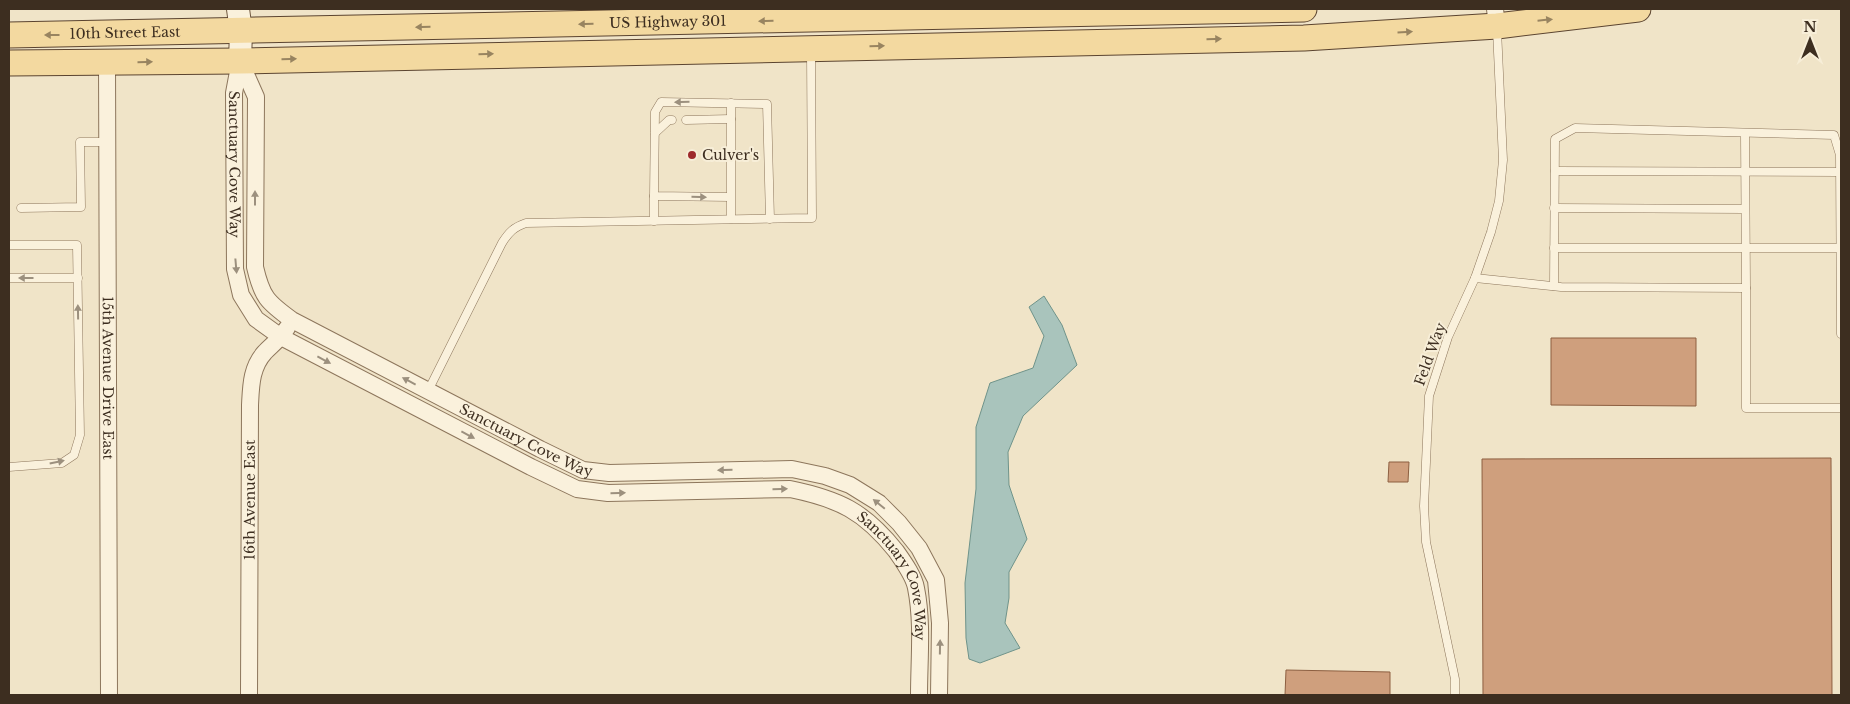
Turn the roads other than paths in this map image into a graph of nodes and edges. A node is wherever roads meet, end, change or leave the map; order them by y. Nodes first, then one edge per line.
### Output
1 (1304, 9) edge
2 (1638, 9) edge
3 (1218, 10) edge
4 (821, 14) edge
5 (958, 16) junction
6 (1496, 17) edge
7 (239, 20) edge
8 (9, 35) edge
9 (1047, 42) junction
10 (810, 48) junction
11 (711, 50) junction
12 (240, 60) junction
13 (106, 62) junction
14 (9, 63) edge
15 (731, 103) junction
16 (731, 119) junction
17 (672, 120) dead end
18 (686, 120) dead end
19 (655, 133) junction
20 (1745, 134) junction
21 (106, 142) junction
22 (1555, 171) junction
23 (1745, 172) junction
24 (1840, 172) edge
25 (654, 196) junction
26 (730, 197) junction
27 (21, 208) dead end
28 (1554, 208) junction
29 (1745, 209) junction
30 (731, 219) junction
31 (770, 219) junction
32 (654, 221) junction
33 (9, 245) edge
34 (1554, 248) junction
35 (1745, 248) junction
36 (1841, 248) edge
37 (9, 278) edge
38 (78, 278) junction
39 (1475, 278) junction
40 (1554, 286) junction
41 (1746, 288) junction
42 (292, 320) junction
43 (1841, 334) edge
44 (281, 337) junction
45 (428, 391) junction
46 (1841, 408) edge
47 (9, 466) edge
48 (109, 695) edge
49 (249, 695) edge
50 (919, 695) edge
51 (939, 695) edge
52 (1455, 695) edge

1 - 3 main road, US Highway 301
6 -> 2 main road
3 - 5 main road, US Highway 301
3 - 9 main road
4 - 5 main road, US Highway 301
4 -> 7 main road, US Highway 301
4 - 11 main road
5 - 10 main road
9 -> 6 main road
6 - 39 lane, Feld Way
7 -> 8 main road, 10th Street East
7 - 12 street
10 -> 9 main road
10 - 11 main road
10 - 31 lane
12 -> 11 main road, 10th Street East
13 -> 12 main road, 10th Street East
42 -> 12 street, Sanctuary Cove Way
12 -> 44 street, Sanctuary Cove Way
13 - 14 main road, 10th Street East
13 - 21 street, 15th Avenue Drive East
15 - 16 lane
15 -> 19 lane
15 - 31 lane
16 - 18 lane
16 - 26 lane
17 - 19 lane
19 - 25 lane
20 - 22 lane
20 - 23 lane
20 - 24 lane
21 - 27 lane
21 - 48 street, 15th Avenue Drive East
22 - 23 lane
22 - 28 lane
23 - 24 lane
23 - 29 lane
24 - 36 lane
25 -> 26 lane
25 - 32 lane
26 - 30 lane
28 - 29 lane
28 - 34 lane
29 - 35 lane
30 - 31 lane
30 - 32 lane
32 - 45 lane
33 - 38 lane
34 - 35 lane
34 - 40 lane
35 - 36 lane
35 - 41 lane
36 - 43 lane
38 -> 37 lane
47 -> 38 lane
39 - 40 lane
39 - 52 lane, Feld Way
40 - 41 lane
41 - 46 lane
42 - 44 street, 16th Avenue East
45 -> 42 street, Sanctuary Cove Way
44 - 49 street, 16th Avenue East
44 -> 50 street, Sanctuary Cove Way
51 -> 45 street, Sanctuary Cove Way

